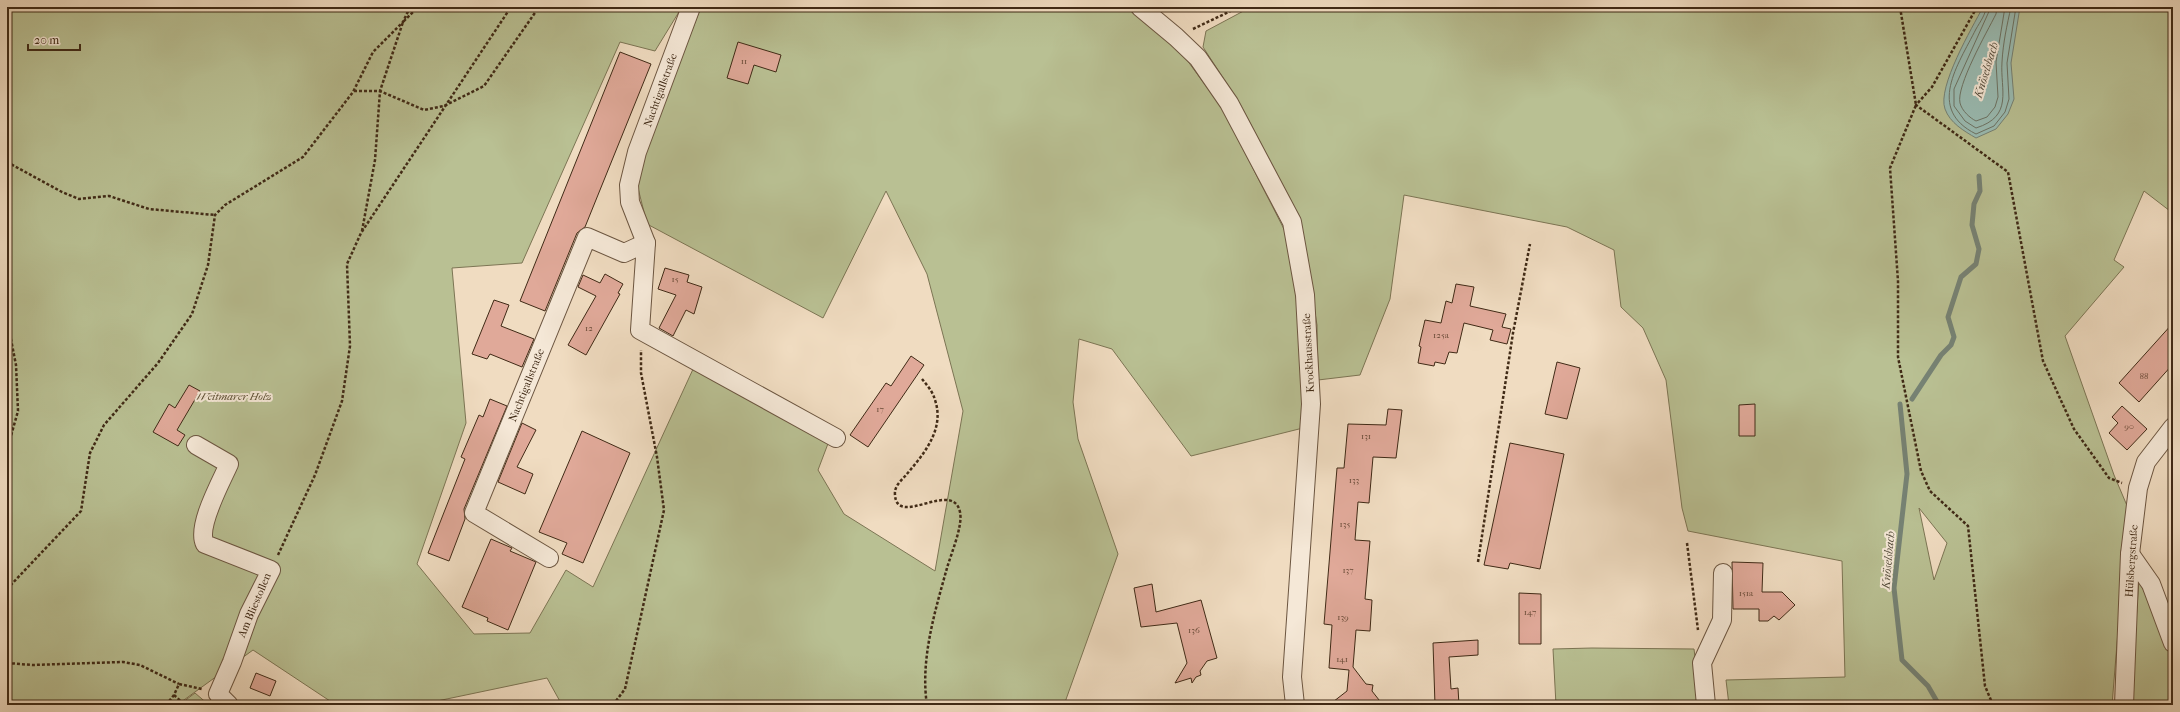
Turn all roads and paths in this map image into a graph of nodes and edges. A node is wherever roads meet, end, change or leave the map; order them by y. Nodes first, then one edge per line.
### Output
1 (410, 7) edge
2 (418, 7) edge
3 (511, 7) edge
4 (539, 7) edge
5 (691, 7) edge
6 (1140, 7) edge
7 (1239, 7) edge
8 (1900, 7) edge
9 (1977, 7) edge
10 (403, 22) junction
11 (1176, 37) junction
12 (380, 91) junction
13 (354, 92) junction
14 (1916, 105) junction
15 (444, 106) junction
16 (7, 162) edge
17 (215, 215) junction
18 (361, 233) junction
19 (646, 243) junction
20 (1530, 244) dead end
21 (7, 319) edge
22 (640, 330) junction
23 (922, 379) dead end
24 (2173, 427) edge
25 (836, 438) dead end
26 (196, 445) dead end
27 (7, 450) edge
28 (2138, 488) junction
29 (1687, 543) dead end
30 (2130, 554) junction
31 (549, 558) dead end
32 (1478, 562) dead end
33 (271, 570) junction
34 (1723, 573) dead end
35 (7, 589) edge
36 (1698, 633) dead end
37 (2173, 644) edge
38 (7, 663) edge
39 (179, 684) junction
40 (174, 695) junction
41 (223, 700) edge
42 (166, 705) edge
43 (185, 705) edge
44 (613, 705) edge
45 (927, 705) edge
46 (1295, 705) edge
47 (1706, 705) edge
48 (1993, 705) edge
49 (2124, 705) edge

1 - 10 path
2 - 10 path
3 - 15 path
4 - 15 path
5 - 19 street, Nachtigallstraße
6 - 11 street, Krockhausstraße
7 - 11 path
8 - 14 path
9 - 14 path
10 - 12 path
10 - 13 path
11 - 46 street, Krockhausstraße
12 - 13 path
12 - 15 path
12 - 18 path
13 - 17 path
14 - 28 path
14 - 48 path
15 - 18 path
16 - 17 path
17 - 35 path
18 - 33 path
19 - 22 street, Nachtigallstraße
19 - 31 street, Nachtigallstraße
20 - 32 path
21 - 27 path
22 - 25 street
22 - 44 path
23 - 45 path
24 - 28 street, Hülsbergstraße
26 - 33 street, Am Bliestollen
28 - 30 street, Hülsbergstraße
29 - 36 path
30 - 37 street
30 - 49 street, Hülsbergstraße
33 - 41 street, Am Bliestollen
34 - 47 street
38 - 39 path
39 - 40 path
39 - 41 path
40 - 42 path
40 - 43 path

